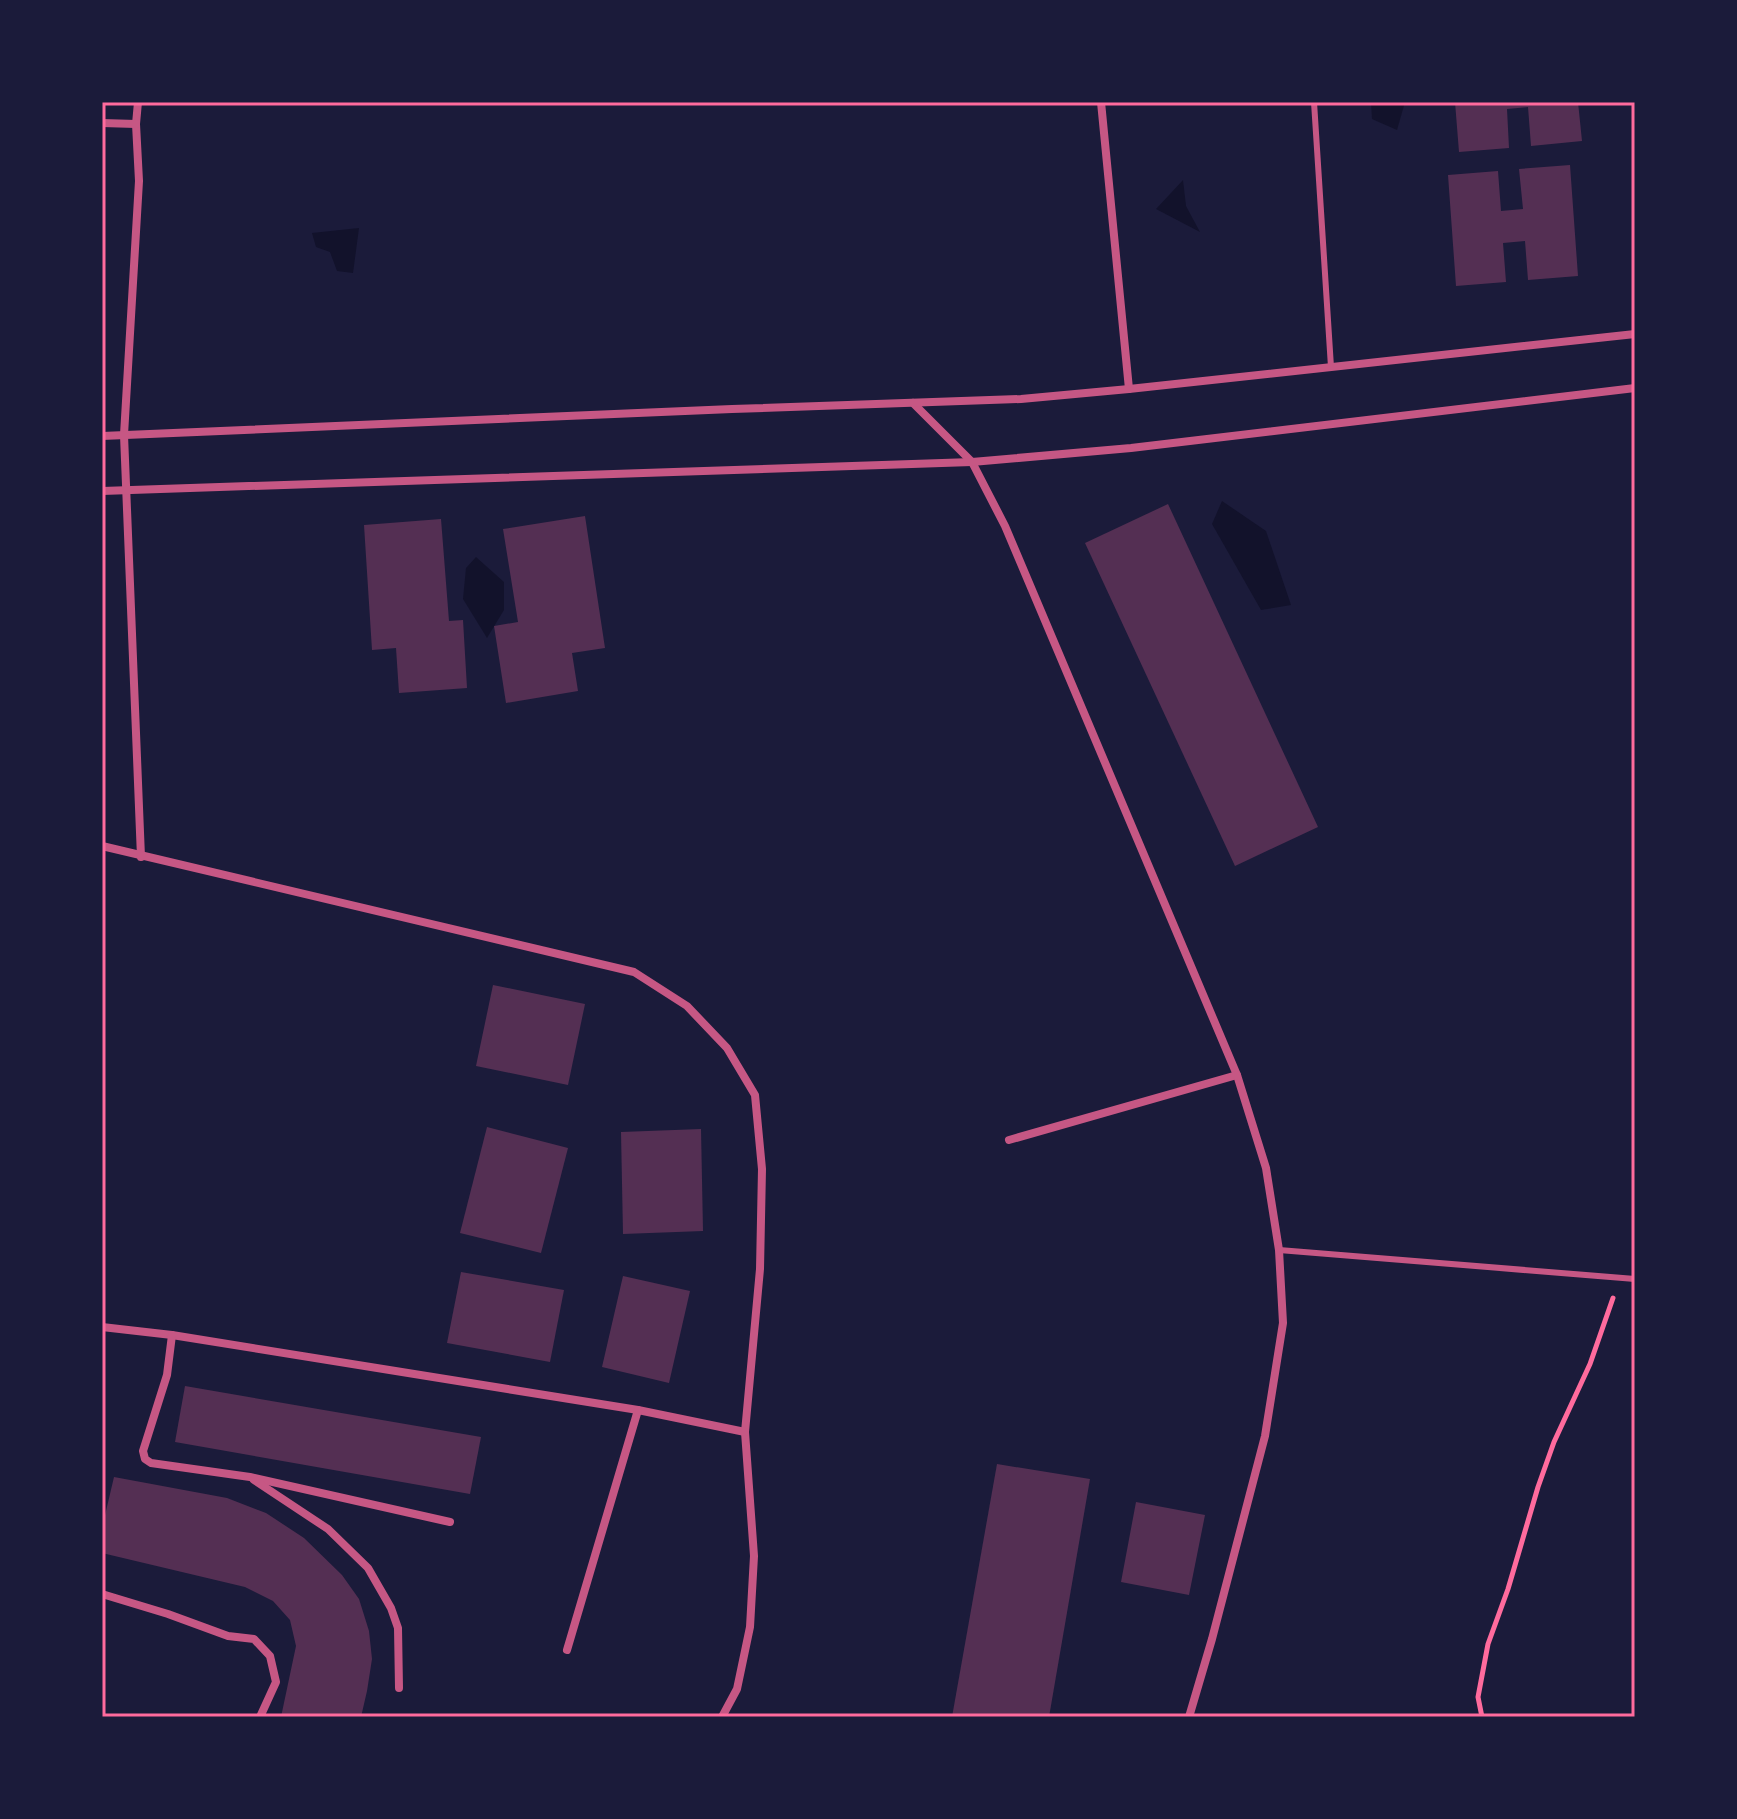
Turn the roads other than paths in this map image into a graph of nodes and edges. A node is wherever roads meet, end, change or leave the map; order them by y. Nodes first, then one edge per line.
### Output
1 (138, 102) edge
2 (1101, 102) edge
3 (1314, 102) edge
4 (102, 123) edge
5 (136, 124) junction
6 (1635, 334) edge
7 (1331, 367) junction
8 (1635, 388) edge
9 (1129, 389) junction
10 (912, 402) junction
11 (124, 435) junction
12 (102, 436) edge
13 (972, 462) junction
14 (102, 491) edge
15 (126, 492) junction
16 (102, 846) edge
17 (141, 857) junction
18 (1237, 1075) junction
19 (1009, 1140) dead end
20 (1279, 1250) junction
21 (1635, 1279) edge
22 (102, 1327) edge
23 (172, 1335) junction
24 (638, 1410) junction
25 (745, 1432) junction
26 (250, 1477) junction
27 (450, 1522) dead end
28 (102, 1594) edge
29 (567, 1650) dead end
30 (399, 1688) dead end
31 (260, 1717) edge
32 (722, 1717) edge
33 (1189, 1717) edge

1 - 5 street
2 - 9 street
3 - 7 lane
4 - 5 street
5 - 11 street
6 - 7 street
7 - 9 street
8 - 13 street
9 - 10 street
10 - 11 street
10 - 13 street
11 - 12 street
11 - 15 street
13 - 15 street
13 - 18 street
14 - 15 street
15 - 17 street
16 - 17 street
17 - 25 street
18 - 19 street
18 - 20 street
20 - 21 lane
20 - 33 street
22 - 23 street
23 - 24 street
23 - 26 street
24 - 25 street
24 - 29 street
25 - 32 street
26 - 27 street
26 - 30 street
28 - 31 street

